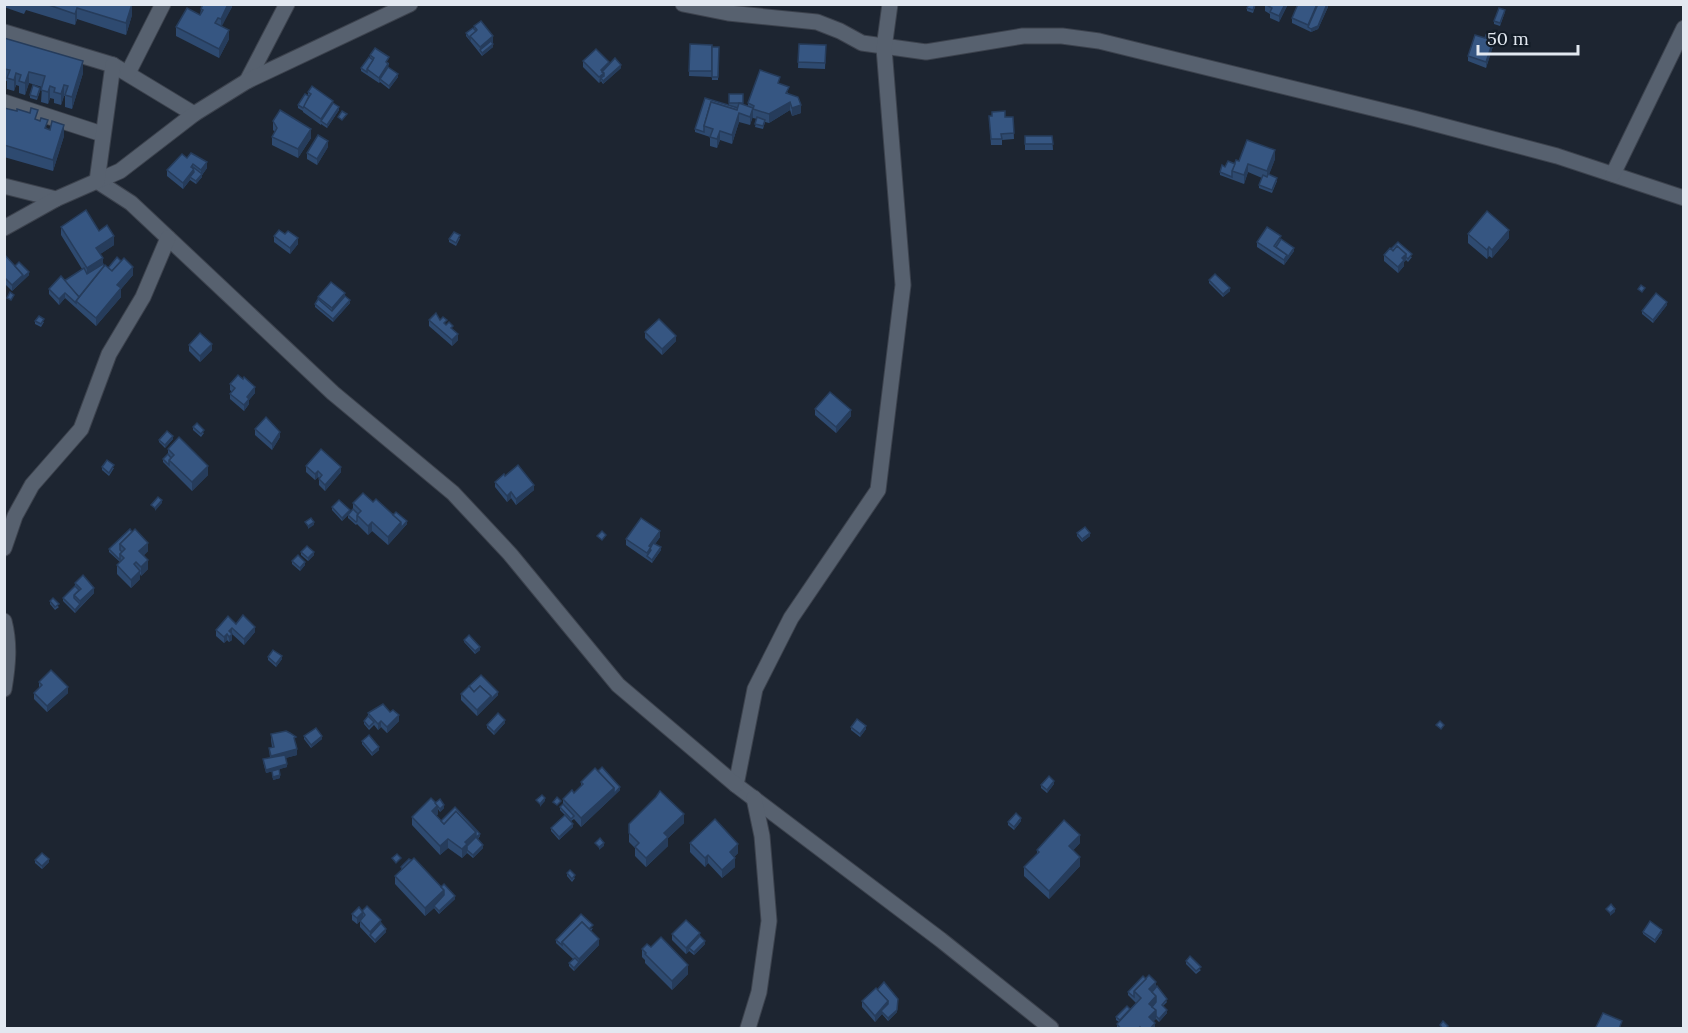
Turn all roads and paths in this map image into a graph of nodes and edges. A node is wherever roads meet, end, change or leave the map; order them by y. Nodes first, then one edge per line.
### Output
1 (163, 4) edge
2 (287, 4) edge
3 (410, 4) edge
4 (683, 4) edge
5 (890, 4) edge
6 (1683, 28) edge
7 (4, 32) edge
8 (884, 48) junction
9 (112, 65) junction
10 (128, 73) junction
11 (247, 81) junction
12 (4, 102) edge
13 (194, 114) junction
14 (102, 134) junction
15 (1613, 174) junction
16 (97, 181) junction
17 (4, 186) edge
18 (1683, 198) edge
19 (56, 199) junction
20 (4, 228) edge
21 (168, 238) junction
22 (4, 548) edge
23 (4, 621) edge
24 (4, 689) edge
25 (736, 785) junction
26 (754, 798) junction
27 (748, 1029) edge
28 (1051, 1029) edge

1 - 10 street
2 - 11 street
3 - 11 street
4 - 8 street
5 - 8 street
6 - 15 street
7 - 9 street
8 - 15 street
8 - 25 street
9 - 10 street
9 - 14 street
10 - 13 street
11 - 13 street
12 - 14 street
13 - 16 street
14 - 16 street
15 - 18 street
16 - 19 street
16 - 21 street
17 - 19 street
19 - 20 street
21 - 22 street
21 - 25 street
23 - 24 street
25 - 26 street
26 - 27 street
26 - 28 street

